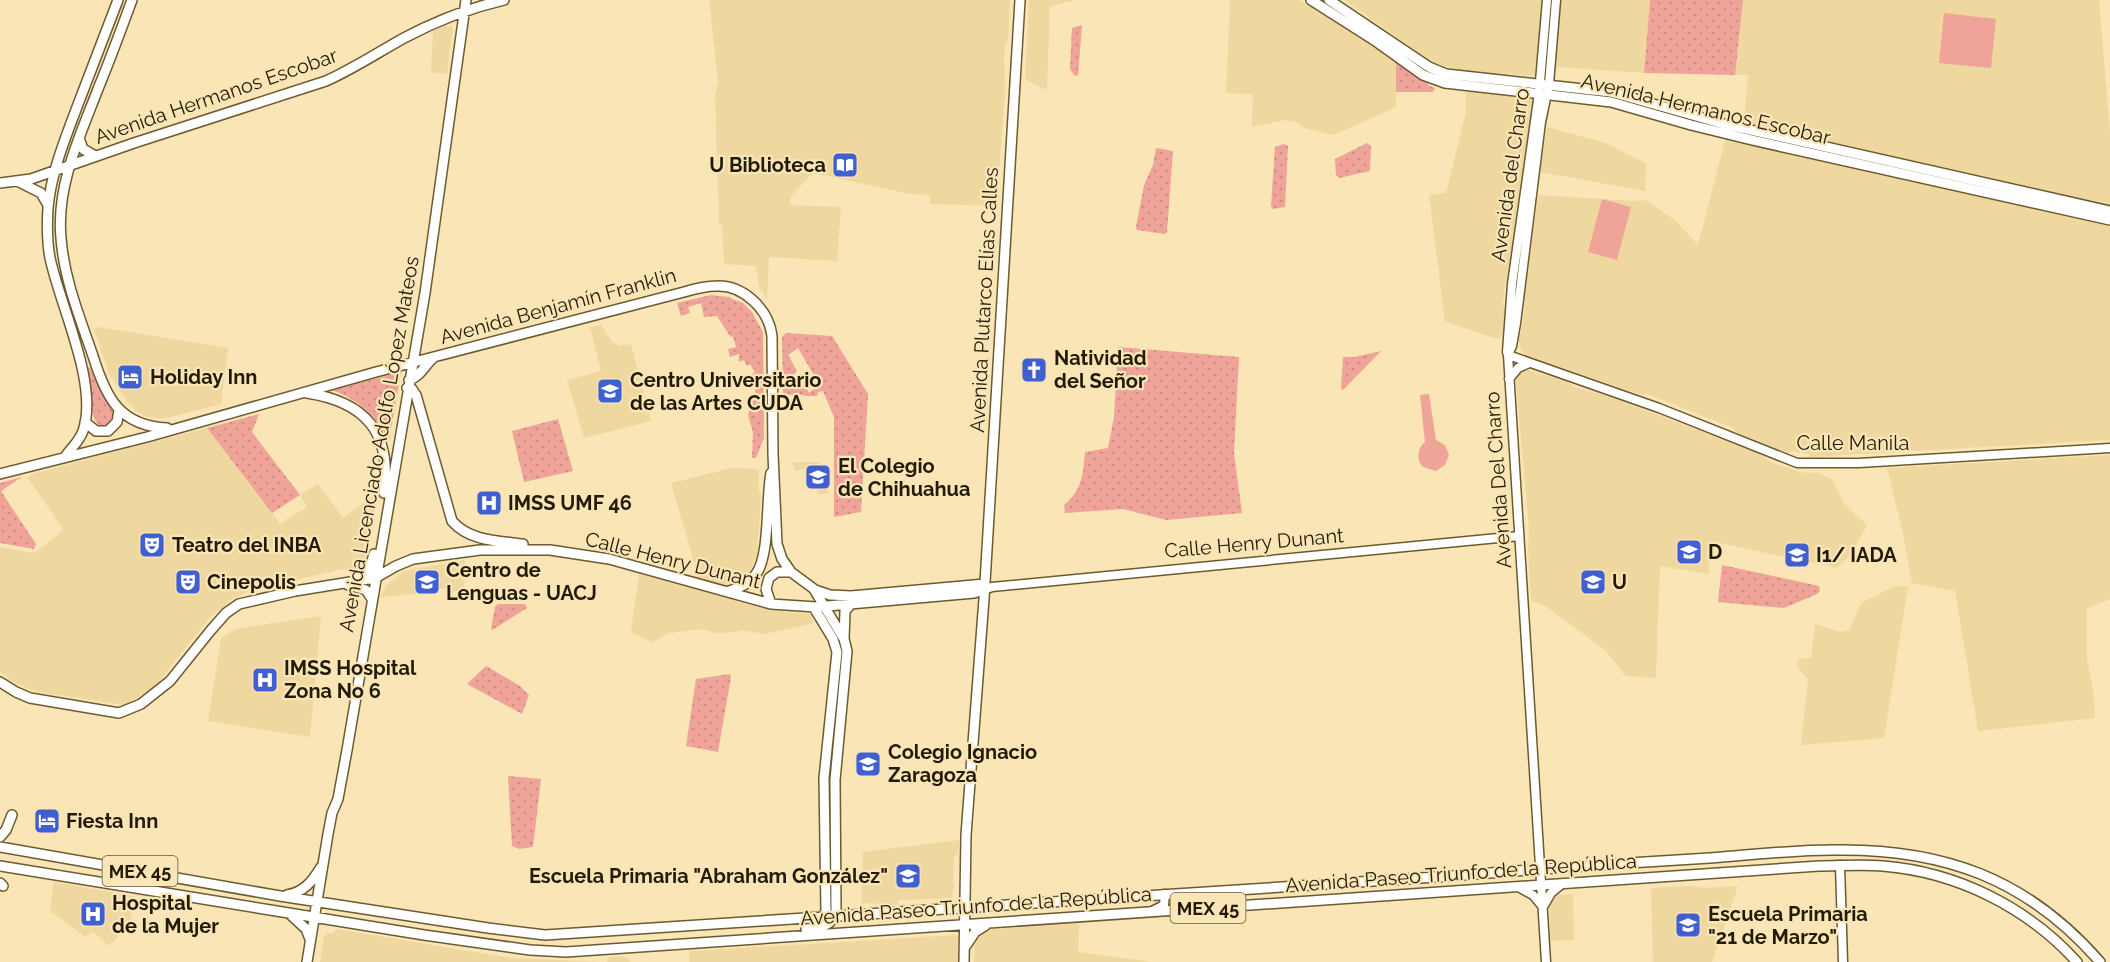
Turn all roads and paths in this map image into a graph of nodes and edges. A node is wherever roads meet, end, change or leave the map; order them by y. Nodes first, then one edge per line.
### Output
1 (118, 0) edge
2 (132, 0) edge
3 (465, 0) edge
4 (504, 0) edge
5 (1020, 0) edge
6 (1311, 0) edge
7 (1329, 0) edge
8 (1547, 0) edge
9 (1556, 0) edge
10 (464, 10) junction
11 (449, 17) junction
12 (461, 29) junction
13 (1547, 49) junction
14 (1504, 85) junction
15 (1543, 88) junction
16 (79, 138) junction
17 (95, 156) junction
18 (70, 165) junction
19 (55, 170) junction
20 (19, 182) junction
21 (0, 183) edge
22 (48, 206) junction
23 (2063, 206) junction
24 (2110, 211) edge
25 (2110, 220) edge
26 (1508, 355) junction
27 (435, 357) junction
28 (412, 362) junction
29 (1529, 363) junction
30 (1508, 380) junction
31 (408, 384) junction
32 (303, 392) junction
33 (119, 410) junction
34 (85, 422) junction
35 (174, 429) junction
36 (2110, 448) edge
37 (65, 457) junction
38 (773, 463) junction
39 (0, 474) edge
40 (1519, 536) junction
41 (530, 549) junction
42 (791, 572) junction
43 (375, 578) junction
44 (336, 583) junction
45 (987, 587) junction
46 (814, 589) junction
47 (729, 591) junction
48 (372, 599) junction
49 (771, 604) junction
50 (851, 604) junction
51 (821, 607) junction
52 (844, 639) junction
53 (0, 682) edge
54 (12, 815) dead end
55 (0, 837) edge
56 (0, 847) edge
57 (1823, 850) junction
58 (1851, 850) junction
59 (323, 863) junction
60 (1840, 865) junction
61 (0, 866) edge
62 (1819, 866) junction
63 (1540, 868) junction
64 (188, 879) junction
65 (1314, 884) junction
66 (1562, 884) junction
67 (1541, 885) junction
68 (223, 886) junction
69 (1518, 887) junction
70 (1165, 894) junction
71 (180, 895) junction
72 (280, 896) junction
73 (317, 901) junction
74 (1307, 901) junction
75 (216, 902) junction
76 (1543, 907) junction
77 (965, 908) junction
78 (1152, 912) junction
79 (289, 914) junction
80 (836, 915) junction
81 (823, 916) junction
82 (314, 917) junction
83 (809, 918) junction
84 (751, 922) junction
85 (990, 923) junction
86 (964, 924) junction
87 (809, 929) junction
88 (535, 934) junction
89 (557, 935) junction
90 (775, 938) junction
91 (310, 939) junction
92 (720, 941) junction
93 (964, 949) junction
94 (530, 950) junction
95 (550, 951) junction
96 (307, 962) edge
97 (964, 962) edge
98 (1546, 962) edge
99 (1844, 962) edge
100 (2077, 962) edge
101 (2100, 962) edge

1 - 19 main road
2 - 16 main road
3 - 10 main road, Avenida Licenciado Adolfo López Mateos
4 - 10 main road, Avenida Hermanos Escobar
5 - 45 main road, Avenida Plutarco Elías Calles
6 - 14 main road, Avenida Hermanos Escobar
7 - 14 main road, Avenida Hermanos Escobar
8 - 13 street
9 - 13 street, Avenida Del Charro
10 - 11 main road, Avenida Hermanos Escobar
10 - 12 main road, Avenida Licenciado Adolfo López Mateos
11 - 12 main road
11 - 17 main road, Avenida Hermanos Escobar
12 - 28 main road, Avenida Licenciado Adolfo López Mateos
13 - 15 street, Avenida Del Charro
14 - 15 main road, Avenida Hermanos Escobar
15 - 23 main road, Avenida Hermanos Escobar
15 - 26 street, Avenida del Charro
16 - 17 main road
16 - 18 main road
17 - 18 main road, Avenida Hermanos Escobar
18 - 19 main road, Avenida Hermanos Escobar
18 - 33 main road
19 - 20 main road, Avenida Hermanos Escobar
19 - 22 main road
20 - 21 main road, Avenida Hermanos Escobar
20 - 22 main road
22 - 34 main road
23 - 24 main road, Avenida Hermanos Escobar
23 - 25 main road, Avenida Hermanos Escobar
26 - 29 street, Calle Manila
26 - 30 street, Avenida Del Charro
27 - 28 main road, Avenida Benjamín Franklin
27 - 31 main road
27 - 38 main road, Avenida Benjamín Franklin
28 - 31 main road, Avenida Licenciado Adolfo López Mateos
28 - 32 main road, Avenida Benjamín Franklin
29 - 30 street
29 - 36 street, Calle Manila
30 - 40 street, Avenida Del Charro
31 - 41 main road
31 - 43 main road, Avenida Licenciado Adolfo López Mateos
32 - 35 main road, Avenida Benjamín Franklin
32 - 44 main road
33 - 34 main road
33 - 35 main road
34 - 37 main road
35 - 37 main road, Avenida Benjamín Franklin
37 - 39 main road, Avenida Benjamín Franklin
38 - 42 main road
38 - 47 main road
40 - 45 street, Calle Henry Dunant
40 - 63 street, Avenida Del Charro
41 - 43 main road, Calle Henry Dunant
41 - 47 main road, Calle Henry Dunant
42 - 46 main road
42 - 49 main road
43 - 44 main road, Calle Henry Dunant
43 - 48 main road, Avenida Licenciado Adolfo López Mateos
44 - 48 main road
44 - 53 main road, Calle Henry Dunant
45 - 46 main road, Calle Henry Dunant
45 - 50 main road, Calle Henry Dunant
45 - 77 main road, Avenida Plutarco Elías Calles
46 - 51 main road
47 - 49 main road, Calle Henry Dunant
48 - 59 main road, Avenida Licenciado Adolfo López Mateos
49 - 51 main road, Calle Henry Dunant
50 - 51 main road, Calle Henry Dunant
50 - 52 main road
51 - 52 main road
51 - 81 main road
52 - 80 main road
54 - 55 main road
56 - 64 main road, MEX 45
57 - 58 main road, MEX 45
57 - 62 main road
57 - 63 main road, MEX 45
58 - 60 main road
58 - 101 main road, MEX 45
59 - 72 main road
59 - 73 main road, Avenida Licenciado Adolfo López Mateos
60 - 62 main road, Avenida Paseo Triunfo de la República / MEX 45
60 - 99 street
60 - 100 main road, Avenida Paseo Triunfo de la República / MEX 45
61 - 71 main road, Avenida Paseo Triunfo de la República / MEX 45
62 - 66 main road, Avenida Paseo Triunfo de la República / MEX 45
63 - 65 main road, MEX 45
63 - 67 street, Avenida Del Charro
64 - 68 main road, MEX 45
64 - 71 main road
65 - 70 main road, MEX 45
65 - 74 street
66 - 67 main road, Avenida Paseo Triunfo de la República / MEX 45
66 - 76 street
67 - 69 main road, Avenida Paseo Triunfo de la República / MEX 45
67 - 76 street, Avenida Del Charro
68 - 72 main road, MEX 45
68 - 75 main road
69 - 74 main road, Avenida Paseo Triunfo de la República / MEX 45
69 - 76 street
70 - 77 main road, MEX 45
70 - 78 street
71 - 75 main road, Avenida Paseo Triunfo de la República / MEX 45
72 - 73 main road, MEX 45
73 - 82 main road, Avenida Licenciado Adolfo López Mateos
73 - 88 main road, MEX 45
74 - 78 main road, Avenida Paseo Triunfo de la República / MEX 45
75 - 79 main road, Avenida Paseo Triunfo de la República / MEX 45
76 - 98 street, Avenida Del Charro
77 - 80 main road, MEX 45
77 - 86 main road, Avenida Plutarco Elías Calles
78 - 85 main road, Avenida Paseo Triunfo de la República / MEX 45
79 - 82 main road, Avenida Paseo Triunfo de la República / MEX 45
79 - 91 main road
80 - 81 main road, MEX 45
80 - 87 main road
81 - 83 main road, MEX 45
82 - 91 main road, Avenida Licenciado Adolfo López Mateos
82 - 94 main road, Avenida Paseo Triunfo de la República / MEX 45
83 - 84 main road, MEX 45
83 - 87 main road
84 - 89 main road, MEX 45
84 - 92 main road
85 - 86 main road, Avenida Paseo Triunfo de la República / MEX 45
85 - 93 main road
86 - 90 main road, Avenida Paseo Triunfo de la República / MEX 45
86 - 93 main road, Avenida Plutarco Elías Calles
87 - 90 main road
88 - 89 main road, MEX 45
88 - 94 main road
89 - 95 main road
90 - 92 main road, Avenida Paseo Triunfo de la República / MEX 45
91 - 96 main road, Avenida Licenciado Adolfo López Mateos
92 - 95 main road, Avenida Paseo Triunfo de la República / MEX 45
93 - 97 main road, Avenida Plutarco Elías Calles
94 - 95 main road, Avenida Paseo Triunfo de la República / MEX 45

